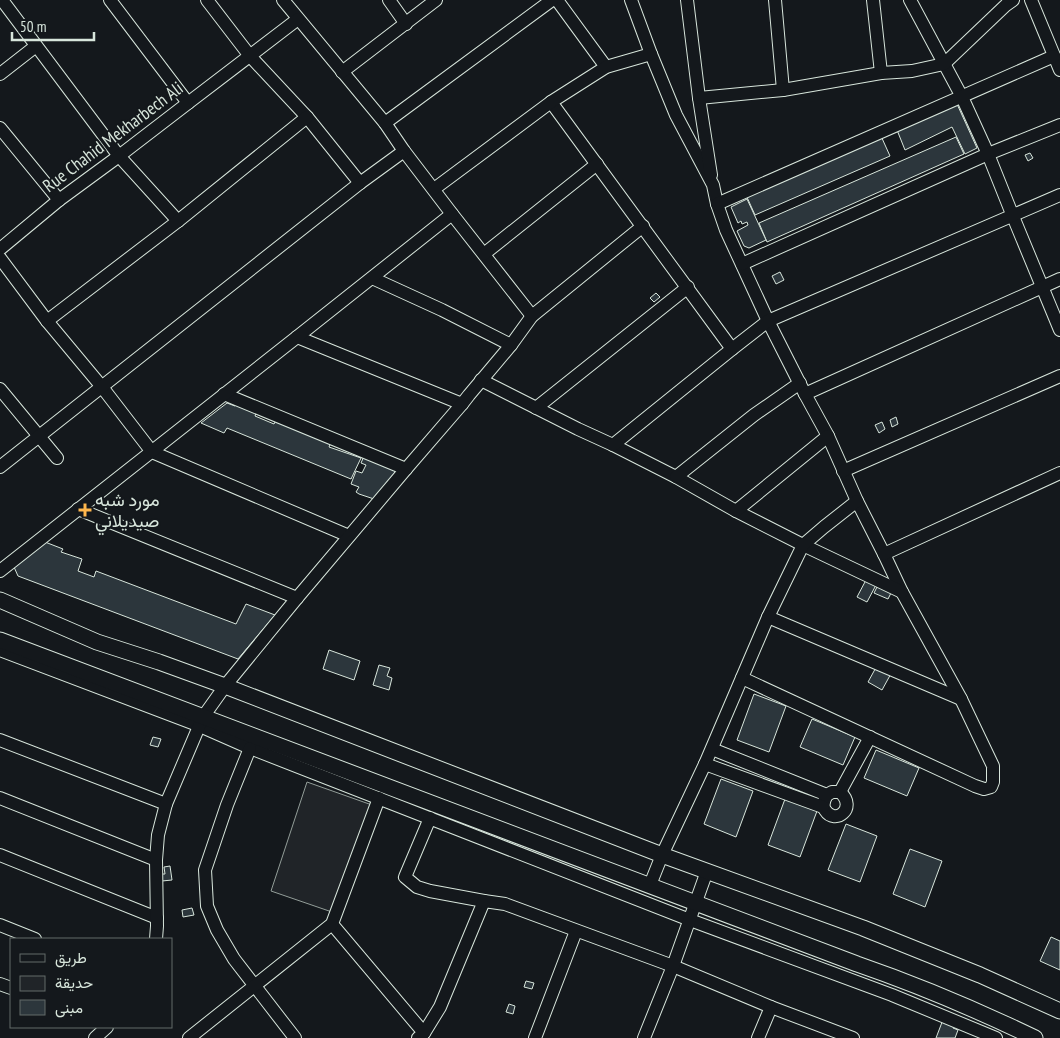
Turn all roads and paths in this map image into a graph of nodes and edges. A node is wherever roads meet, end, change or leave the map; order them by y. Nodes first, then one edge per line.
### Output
1 (2, 0) edge
2 (207, 0) edge
3 (283, 0) edge
4 (389, 0) edge
5 (436, 0) edge
6 (552, 0) edge
7 (557, 0) edge
8 (631, 0) edge
9 (688, 0) edge
10 (775, 0) edge
11 (873, 0) edge
12 (910, 0) edge
13 (1031, 0) edge
14 (115, 2) edge
15 (1008, 2) edge
16 (298, 19) junction
17 (406, 24) junction
18 (36, 46) junction
19 (651, 54) junction
20 (250, 56) junction
21 (1054, 56) junction
22 (944, 64) junction
23 (606, 66) junction
24 (1060, 70) edge
25 (342, 72) junction
26 (881, 73) junction
27 (0, 74) edge
28 (783, 90) junction
29 (962, 97) junction
30 (699, 98) junction
31 (551, 102) junction
32 (188, 103) junction
33 (307, 117) junction
34 (385, 123) junction
35 (1060, 125) edge
36 (0, 128) edge
37 (404, 151) junction
38 (988, 154) junction
39 (119, 156) junction
40 (597, 164) junction
41 (360, 183) junction
42 (713, 185) junction
43 (434, 189) junction
44 (1060, 195) edge
45 (59, 200) junction
46 (717, 204) junction
47 (452, 214) junction
48 (1012, 214) junction
49 (178, 221) junction
50 (643, 226) junction
51 (0, 249) edge
52 (484, 254) junction
53 (0, 258) edge
54 (742, 264) junction
55 (372, 278) junction
56 (1060, 279) edge
57 (688, 287) junction
58 (1043, 287) junction
59 (532, 316) junction
60 (47, 321) junction
61 (768, 321) junction
62 (1060, 330) edge
63 (298, 337) junction
64 (511, 345) junction
65 (732, 349) junction
66 (1060, 376) edge
67 (481, 380) junction
68 (102, 387) junction
69 (0, 389) edge
70 (802, 389) junction
71 (224, 394) junction
72 (462, 404) junction
73 (536, 408) junction
74 (40, 436) junction
75 (828, 436) junction
76 (613, 445) junction
77 (152, 452) junction
78 (57, 458) dead end
79 (0, 467) edge
80 (406, 469) junction
81 (843, 471) junction
82 (1060, 473) edge
83 (676, 477) junction
84 (857, 501) junction
85 (78, 509) junction
86 (736, 511) junction
87 (349, 536) junction
88 (803, 545) junction
89 (884, 554) junction
90 (0, 571) edge
91 (902, 592) junction
92 (297, 598) junction
93 (0, 600) edge
94 (768, 618) junction
95 (0, 640) edge
96 (0, 650) edge
97 (742, 678) junction
98 (225, 686) junction
99 (961, 699) junction
100 (202, 722) junction
101 (870, 737) junction
102 (0, 740) edge
103 (250, 748) junction
104 (712, 749) junction
105 (705, 764) junction
106 (840, 792) junction
107 (0, 798) edge
108 (380, 798) junction
109 (825, 801) junction
110 (166, 804) junction
111 (430, 818) junction
112 (662, 855) junction
113 (0, 856) edge
114 (156, 860) junction
115 (707, 871) junction
116 (650, 885) junction
117 (484, 901) junction
118 (696, 902) junction
119 (157, 918) junction
120 (690, 920) junction
121 (332, 924) junction
122 (0, 925) edge
123 (576, 931) junction
124 (32, 938) edge
125 (156, 938) edge
126 (673, 966) junction
127 (254, 986) junction
128 (771, 1007) junction
129 (1060, 1011) edge
130 (106, 1028) edge
131 (421, 1035) edge
132 (94, 1038) edge
133 (189, 1038) edge
134 (295, 1038) edge
135 (535, 1038) edge
136 (644, 1038) edge
137 (758, 1038) edge
138 (853, 1038) edge
139 (996, 1038) edge
140 (1035, 1038) edge

1 - 18 street
2 - 20 street
3 - 16 street
4 - 17 street
5 - 17 street
6 - 34 street
7 - 23 street
8 - 19 street
9 - 30 street
10 - 28 street
11 - 26 street
12 - 22 street
13 - 21 street
14 - 32 street
15 - 22 street
16 - 20 street, Rue Chahid Mekharbech Ali
16 - 25 street
17 - 25 street
18 - 27 street
18 - 39 street
19 - 23 street
19 - 42 street
20 - 32 street, Rue Chahid Mekharbech Ali
20 - 33 street
21 - 24 street
21 - 29 street
22 - 26 street
22 - 29 street
23 - 31 street
25 - 34 street
26 - 28 street
28 - 30 street
29 - 38 street
29 - 46 street
30 - 42 street
31 - 40 street
31 - 43 street
32 - 39 street, Rue Chahid Mekharbech Ali
33 - 41 street
33 - 49 street
34 - 37 street
35 - 38 street
36 - 45 street
37 - 41 street
37 - 43 street
38 - 48 street
38 - 54 street
39 - 45 street, Rue Chahid Mekharbech Ali
39 - 49 street
40 - 50 street
40 - 52 street
41 - 68 street
42 - 46 street
43 - 47 street
44 - 48 street
45 - 51 street, Rue Chahid Mekharbech Ali
46 - 54 street
47 - 52 street
47 - 55 street
48 - 58 street
48 - 61 street
49 - 60 street
50 - 57 street
50 - 59 street
52 - 59 street
53 - 60 street
54 - 61 street
55 - 63 street
55 - 64 street
56 - 58 street
57 - 65 street
57 - 73 street
58 - 62 street
58 - 70 street
59 - 64 street
60 - 68 street
61 - 65 street
61 - 70 street
63 - 71 street
63 - 72 street
64 - 67 street
65 - 76 street
66 - 81 street
67 - 72 street
67 - 73 street
68 - 74 street
68 - 77 street
69 - 74 street
70 - 75 street
70 - 83 street
71 - 77 street
71 - 80 street
72 - 80 street
73 - 76 street
74 - 78 street
74 - 79 street
75 - 81 street
75 - 86 street
76 - 83 street
77 - 85 street
77 - 87 street
80 - 87 street
81 - 84 street
82 - 89 street
83 - 86 street
84 - 88 street
84 - 89 street
85 - 90 street
85 - 92 street
86 - 88 street
87 - 92 street
88 - 91 street
88 - 94 street
89 - 91 street
91 - 99 street
92 - 98 street
93 - 98 main road
94 - 97 street
94 - 99 street
95 - 100 main road
96 - 100 street
97 - 101 street
97 - 104 street
98 - 100 street
98 - 112 main road
99 - 101 street
100 - 103 street
100 - 110 street
100 - 116 main road
101 - 106 street
102 - 110 street
103 - 108 street
103 - 127 street
104 - 105 street
104 - 109 street
105 - 109 street
105 - 112 street
106 - 109 street
106 - 109 street
107 - 114 street
108 - 111 street
108 - 121 street
110 - 114 street
111 - 117 street
111 - 120 street
112 - 115 main road
112 - 116 street
113 - 119 street
114 - 119 street
115 - 118 street
115 - 129 main road
116 - 118 main road
117 - 123 street
117 - 131 street
118 - 120 street
118 - 140 main road
119 - 125 street
120 - 126 street
120 - 139 street
121 - 127 street
121 - 131 street
122 - 124 street
123 - 126 street
123 - 135 street
126 - 128 street
126 - 136 street
127 - 133 street
127 - 134 street
128 - 137 street
128 - 138 street
130 - 132 street

